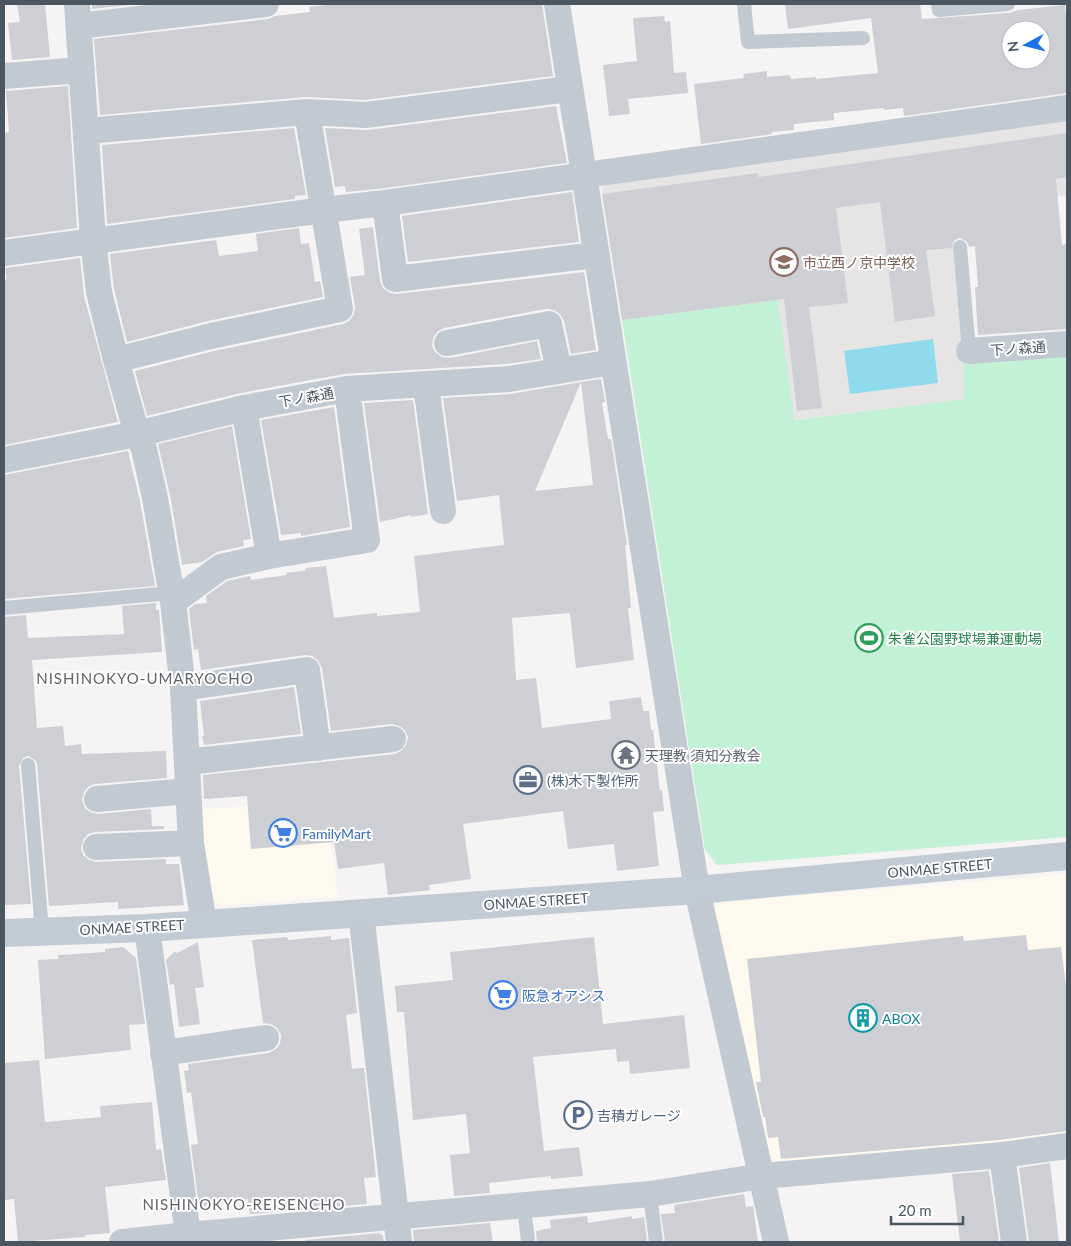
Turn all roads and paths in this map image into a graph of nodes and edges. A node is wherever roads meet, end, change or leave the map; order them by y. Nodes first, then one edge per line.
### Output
1 (266, 4) edge
2 (557, 4) edge
3 (744, 4) edge
4 (938, 4) edge
5 (1008, 4) edge
6 (78, 15) edge
7 (863, 38) dead end
8 (82, 70) junction
9 (4, 76) edge
10 (569, 89) junction
11 (1067, 108) edge
12 (307, 112) junction
13 (86, 131) junction
14 (584, 175) junction
15 (385, 203) junction
16 (324, 210) junction
17 (93, 240) junction
18 (960, 247) dead end
19 (4, 253) edge
20 (596, 255) junction
21 (447, 342) dead end
22 (1067, 344) edge
23 (969, 351) joint
24 (116, 360) junction
25 (613, 362) junction
26 (559, 371) junction
27 (426, 385) junction
28 (347, 389) junction
29 (244, 408) junction
30 (137, 434) junction
31 (4, 460) edge
32 (443, 511) dead end
33 (269, 556) junction
34 (172, 598) junction
35 (4, 608) edge
36 (183, 688) junction
37 (394, 739) dead end
38 (318, 748) junction
39 (187, 762) junction
40 (28, 764) dead end
41 (188, 791) junction
42 (97, 799) dead end
43 (191, 843) junction
44 (96, 847) dead end
45 (1067, 856) edge
46 (697, 890) junction
47 (361, 913) junction
48 (204, 924) junction
49 (147, 928) junction
50 (42, 931) junction
51 (4, 933) edge
52 (266, 1038) dead end
53 (163, 1053) junction
54 (1067, 1146) edge
55 (1002, 1155) junction
56 (762, 1176) junction
57 (650, 1194) junction
58 (524, 1206) junction
59 (398, 1230) edge
60 (299, 1234) edge
61 (188, 1239) edge
62 (122, 1242) edge
63 (528, 1242) edge
64 (656, 1242) edge
65 (776, 1242) edge
66 (1014, 1242) edge

1 - 6 street
2 - 10 street
3 - 7 lane
4 - 5 lane
6 - 8 street
8 - 9 street
8 - 13 street
10 - 12 street
10 - 14 street
11 - 14 street
12 - 13 street
12 - 16 street
13 - 17 street
14 - 15 street
14 - 20 street
15 - 16 street
15 - 20 street
16 - 17 street
16 - 24 street
17 - 19 street
17 - 24 street
18 - 23 lane
20 - 25 street
21 - 26 street
22 - 23 street, 下ノ森通
24 - 30 street
25 - 26 street, 下ノ森通
25 - 46 street
26 - 27 street, 下ノ森通
27 - 28 street, 下ノ森通
27 - 32 street
28 - 29 street, 下ノ森通
28 - 33 street
29 - 30 street, 下ノ森通
29 - 33 street
30 - 31 street, 下ノ森通
30 - 34 street
33 - 34 street
34 - 35 lane
34 - 36 street
36 - 38 street
36 - 39 street
37 - 38 street
38 - 39 street
39 - 41 street
40 - 50 lane
41 - 42 street
41 - 43 street
43 - 44 street
43 - 48 street
45 - 46 street, ONMAE STREET
46 - 47 street, ONMAE STREET
46 - 56 street
47 - 48 street, ONMAE STREET
47 - 59 street
48 - 49 street, ONMAE STREET
49 - 50 street, ONMAE STREET
49 - 53 street
50 - 51 street, ONMAE STREET
52 - 53 street
53 - 61 street
54 - 55 street
55 - 56 street
55 - 66 street
56 - 57 street
56 - 65 street
57 - 58 street
57 - 64 lane
58 - 59 street
58 - 63 lane
59 - 60 street
60 - 61 street
61 - 62 street

